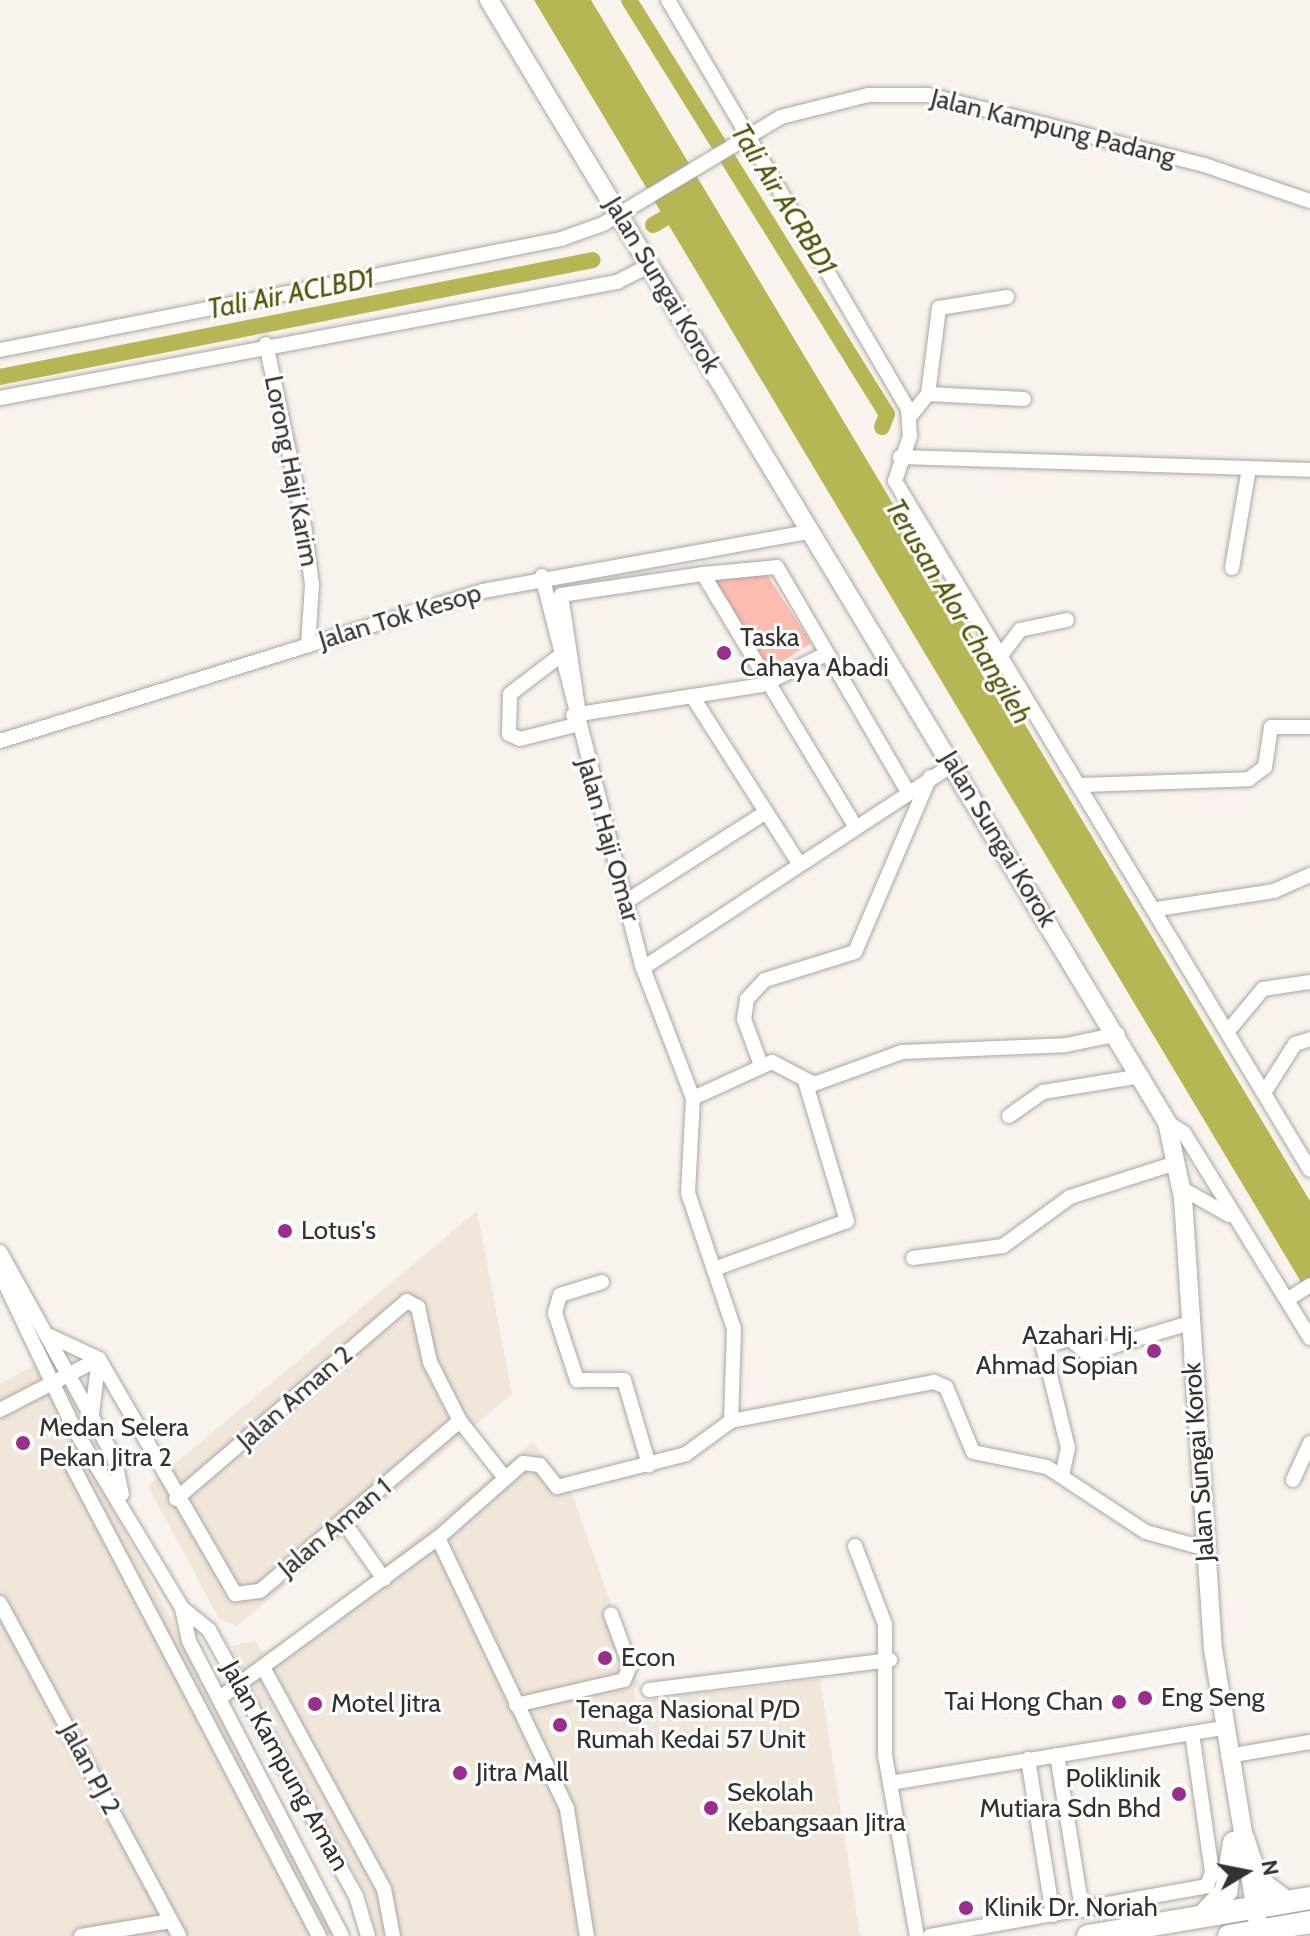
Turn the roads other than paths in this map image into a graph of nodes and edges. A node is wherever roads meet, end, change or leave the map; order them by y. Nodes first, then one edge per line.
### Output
1 (489, 0) edge
2 (668, 0) edge
3 (743, 138) junction
4 (1310, 201) edge
5 (625, 209) junction
6 (650, 265) junction
7 (1007, 297) dead end
8 (266, 344) junction
9 (0, 350) edge
10 (928, 394) junction
11 (0, 398) edge
12 (1024, 399) dead end
13 (911, 415) junction
14 (900, 457) junction
15 (1249, 469) junction
16 (1310, 470) edge
17 (809, 532) junction
18 (1232, 568) dead end
19 (703, 574) junction
20 (542, 576) junction
21 (1067, 620) dead end
22 (308, 645) junction
23 (826, 654) junction
24 (1002, 654) junction
25 (557, 658) junction
26 (771, 683) junction
27 (692, 696) junction
28 (576, 718) junction
29 (1310, 727) edge
30 (0, 741) edge
31 (953, 764) junction
32 (930, 777) junction
33 (1081, 785) junction
34 (908, 792) junction
35 (766, 812) junction
36 (855, 826) junction
37 (799, 863) junction
38 (1310, 875) edge
39 (627, 901) junction
40 (1157, 909) junction
41 (643, 968) junction
42 (1310, 982) edge
43 (1228, 1031) junction
44 (1118, 1034) junction
45 (1310, 1039) edge
46 (761, 1065) junction
47 (1142, 1076) junction
48 (806, 1084) junction
49 (1264, 1093) junction
50 (693, 1098) junction
51 (1009, 1116) dead end
52 (1167, 1122) junction
53 (1176, 1163) junction
54 (1310, 1170) edge
55 (1181, 1188) junction
56 (1239, 1223) junction
57 (0, 1252) edge
58 (913, 1258) dead end
59 (714, 1269) junction
60 (0, 1273) edge
61 (602, 1282) dead end
62 (1299, 1293) edge
63 (1190, 1323) junction
64 (50, 1336) junction
65 (1310, 1338) edge
66 (99, 1359) junction
67 (68, 1374) junction
68 (51, 1383) junction
69 (0, 1410) edge
70 (460, 1421) junction
71 (731, 1421) junction
72 (94, 1422) junction
73 (1310, 1443) edge
74 (649, 1465) junction
75 (73, 1467) dead end
76 (1062, 1476) junction
77 (505, 1478) junction
78 (1293, 1480) dead end
79 (123, 1498) junction
80 (176, 1499) junction
81 (343, 1521) junction
82 (438, 1538) junction
83 (855, 1546) dead end
84 (1203, 1548) junction
85 (384, 1579) junction
86 (0, 1603) edge
87 (182, 1608) junction
88 (611, 1614) dead end
89 (890, 1660) junction
90 (264, 1669) junction
91 (240, 1687) junction
92 (649, 1690) dead end
93 (220, 1698) junction
94 (516, 1705) junction
95 (1223, 1728) junction
96 (1192, 1734) junction
97 (1310, 1742) edge
98 (1057, 1755) junction
99 (1028, 1759) junction
100 (1228, 1763) junction
101 (890, 1783) junction
102 (1238, 1841) junction
103 (1310, 1898) edge
104 (1286, 1902) junction
105 (1249, 1908) junction
106 (1082, 1910) junction
107 (1053, 1915) junction
108 (1203, 1915) junction
109 (171, 1921) junction
110 (1310, 1922) edge
111 (1245, 1933) edge
112 (81, 1936) edge
113 (179, 1936) edge
114 (319, 1936) edge
115 (342, 1936) edge
116 (368, 1936) edge
117 (393, 1936) edge
118 (587, 1936) edge
119 (917, 1936) edge
120 (930, 1936) edge
121 (1088, 1936) edge

1 - 5 main road, Jalan Sungai Korok
2 - 3 street
3 - 4 street, Jalan Kampung Padang
3 - 5 street, Jalan Kampung Padang
3 - 13 street
5 - 6 main road, Jalan Sungai Korok
5 - 9 street, Jalan Kampung Padang
6 - 8 street
6 - 17 main road, Jalan Sungai Korok
7 - 10 street
8 - 11 street
8 - 22 street, Lorong Haji Karim
10 - 12 street
10 - 13 street
13 - 14 street
14 - 15 street
14 - 24 street
15 - 16 street
15 - 18 street
17 - 20 street, Jalan Tok Kesop
17 - 31 main road, Jalan Sungai Korok
19 - 23 street
19 - 26 street
19 - 28 street
20 - 22 street, Jalan Tok Kesop
20 - 25 street, Jalan Haji Omar
21 - 24 street
22 - 30 street, Jalan Tok Kesop
23 - 26 street
23 - 34 street
24 - 33 street
25 - 28 street, Jalan Haji Omar
25 - 28 street
26 - 27 street
26 - 36 street
27 - 28 street
27 - 35 street
28 - 39 street, Jalan Haji Omar
29 - 33 street
31 - 32 street
31 - 44 main road, Jalan Sungai Korok
32 - 34 street
32 - 46 street
33 - 40 street
34 - 36 street
35 - 37 street
35 - 39 street
36 - 37 street
37 - 41 street
38 - 40 street
39 - 41 street, Jalan Haji Omar
40 - 43 street
41 - 50 street, Jalan Haji Omar
42 - 43 street
43 - 49 street
44 - 47 main road, Jalan Sungai Korok
44 - 48 street
45 - 49 street
46 - 48 street
46 - 50 street
47 - 51 street
47 - 52 main road, Jalan Sungai Korok
48 - 59 street
49 - 54 street
50 - 59 street
52 - 53 main road, Jalan Sungai Korok
52 - 56 street
53 - 55 main road, Jalan Sungai Korok
53 - 58 street
55 - 56 street
55 - 63 main road, Jalan Sungai Korok
56 - 62 street
57 - 64 street, Jalan Kampung Aman
59 - 71 street
60 - 68 street, Jalan Kampung Aman
61 - 74 street
62 - 65 street
63 - 76 street
63 - 84 main road, Jalan Sungai Korok
64 - 66 street
64 - 67 street, Jalan Kampung Aman
66 - 67 street
66 - 72 street
66 - 80 street
67 - 68 street
67 - 72 street, Jalan Kampung Aman
68 - 69 street
68 - 79 street, Jalan Kampung Aman
70 - 77 street
70 - 80 street, Jalan Aman 2
70 - 81 street, Jalan Aman 1
71 - 74 street
71 - 76 street
72 - 79 street, Jalan Kampung Aman
73 - 78 street
74 - 77 street
75 - 114 street
76 - 84 street
77 - 82 street
79 - 87 street, Jalan Kampung Aman
80 - 81 street, Jalan Aman 1
81 - 85 street
82 - 85 street
82 - 94 street
83 - 89 street
84 - 95 main road, Jalan Sungai Korok
85 - 90 street
86 - 109 street, Jalan PJ 2
87 - 91 street, Jalan Kampung Aman
87 - 93 street, Jalan Kampung Aman
88 - 94 street
89 - 92 street
89 - 101 street
90 - 91 street
90 - 117 street
91 - 93 street
91 - 116 street, Jalan Kampung Aman
93 - 115 street, Jalan Kampung Aman
94 - 118 street
95 - 96 street
95 - 100 main road, Jalan Sungai Korok
96 - 98 street
96 - 106 street
97 - 100 street
98 - 99 street
98 - 106 street
99 - 101 street
99 - 107 street
100 - 102 main road, Jalan Sungai Korok
101 - 119 street
102 - 104 highway
102 - 105 main road, Jalan Sungai Korok
102 - 108 highway
103 - 104 highway
104 - 105 highway
105 - 108 highway
105 - 111 main road, Jalan Sungai Korok
106 - 107 street
107 - 120 street
108 - 121 highway
109 - 112 street
109 - 113 street, Jalan PJ 2
110 - 111 highway

